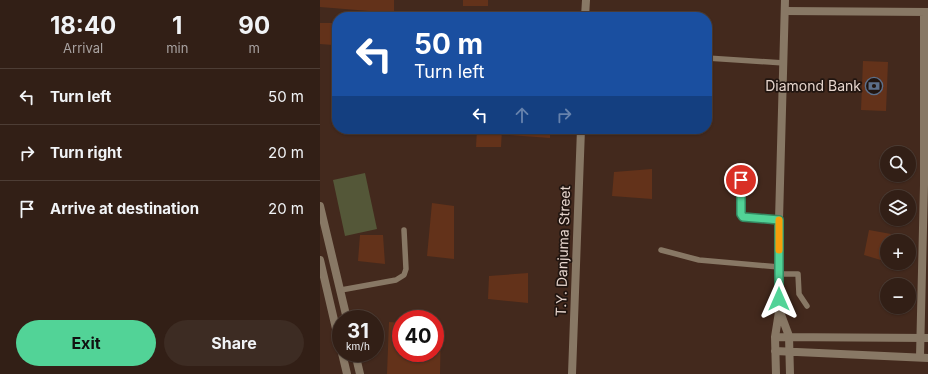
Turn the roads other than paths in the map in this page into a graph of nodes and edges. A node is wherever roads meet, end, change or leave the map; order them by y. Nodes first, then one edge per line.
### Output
1 (586, 0) edge
2 (785, 0) edge
3 (785, 11) junction
4 (585, 12) edge
5 (926, 12) edge
6 (712, 58) edge
7 (784, 62) junction
8 (581, 134) edge
9 (741, 180) dead end
10 (926, 185) edge
11 (320, 206) edge
12 (779, 220) junction
13 (404, 230) dead end
14 (661, 250) dead end
15 (320, 260) edge
16 (779, 271) junction
17 (322, 275) edge
18 (341, 290) junction
19 (807, 306) dead end
20 (345, 310) edge
21 (779, 312) junction
22 (332, 314) edge
23 (775, 336) junction
24 (789, 336) junction
25 (924, 338) edge
26 (775, 351) junction
27 (789, 351) junction
28 (924, 357) edge
29 (344, 362) edge
30 (357, 362) edge
31 (347, 374) edge
32 (360, 374) edge
33 (572, 374) edge
34 (776, 374) edge
35 (790, 374) edge

1 - 4 street
2 - 3 street
3 - 5 street
3 - 7 street
5 - 10 street
6 - 7 lane
7 - 12 street
8 - 33 street, T.Y. Danjuma Street
9 - 12 lane
10 - 25 street
11 - 18 street
12 - 16 street
13 - 18 lane
14 - 16 lane
15 - 17 street
16 - 19 lane
16 - 21 street
17 - 22 street
18 - 20 street
21 - 23 street
21 - 24 street
23 - 24 street
23 - 26 street
24 - 25 street
24 - 27 street
25 - 28 street
26 - 27 street
26 - 34 street
27 - 28 street
27 - 35 street
29 - 31 street
30 - 32 street

